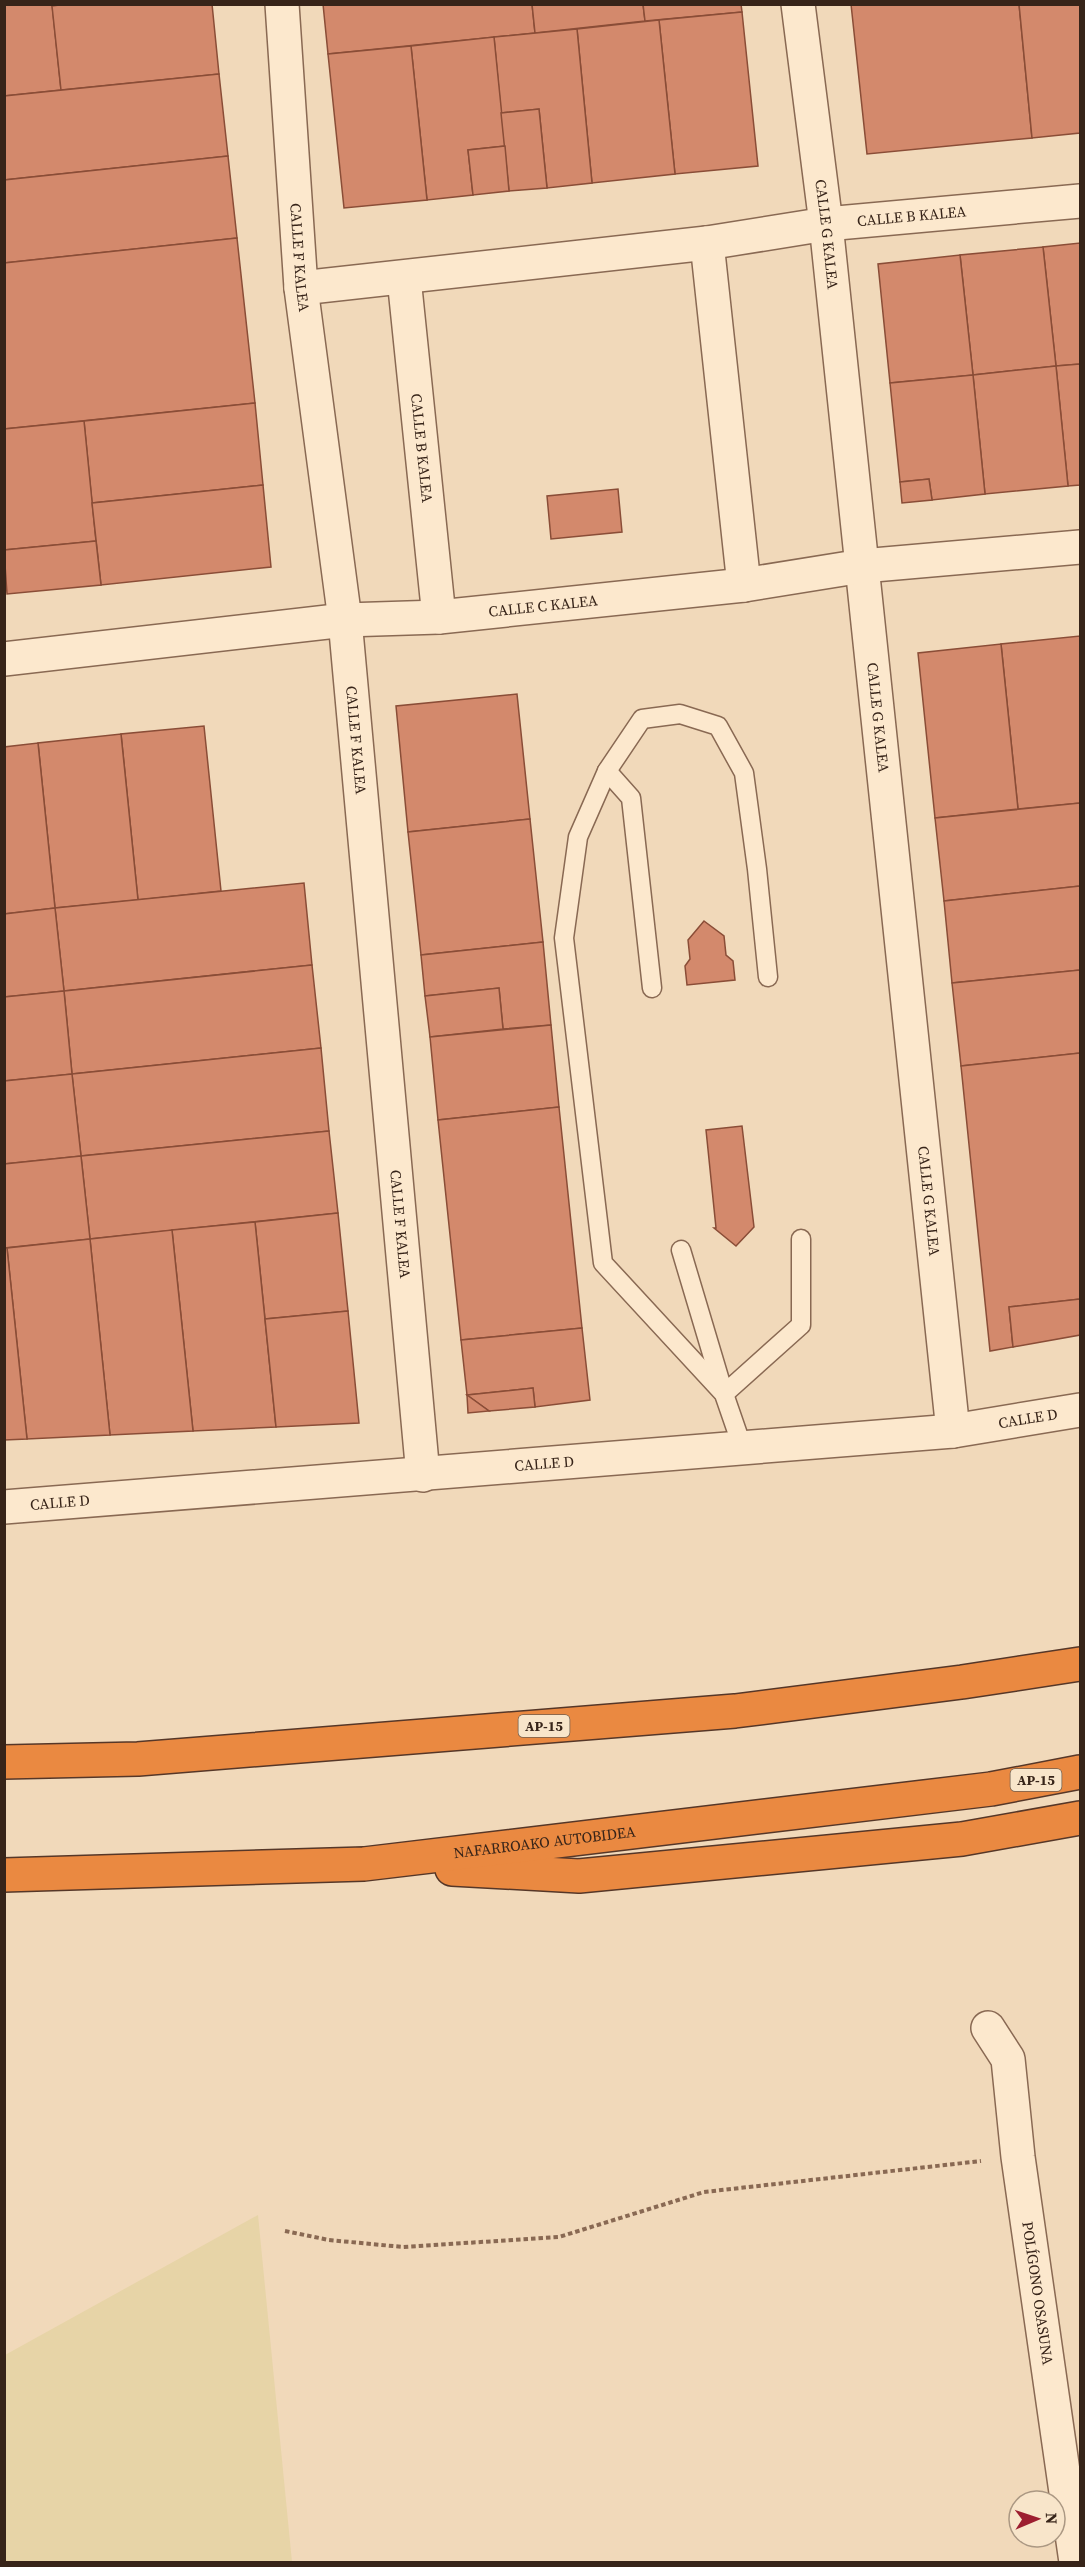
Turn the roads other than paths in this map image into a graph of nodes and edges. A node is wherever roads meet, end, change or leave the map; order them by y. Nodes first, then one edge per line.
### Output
1 (282, 4) edge
2 (798, 4) edge
3 (1080, 201) edge
4 (826, 224) junction
5 (708, 243) junction
6 (404, 278) junction
7 (301, 288) junction
8 (1080, 548) edge
9 (862, 566) junction
10 (744, 585) junction
11 (440, 617) junction
12 (345, 620) junction
13 (4, 659) edge
14 (606, 771) junction
15 (768, 977) dead end
16 (652, 987) dead end
17 (801, 1239) dead end
18 (681, 1250) dead end
19 (724, 1394) junction
20 (1080, 1410) edge
21 (953, 1431) junction
22 (743, 1449) junction
23 (423, 1475) junction
24 (4, 1507) edge
25 (1080, 1664) edge
26 (4, 1762) edge
27 (1080, 1772) edge
28 (1080, 1818) edge
29 (364, 1864) junction
30 (4, 1875) edge
31 (988, 2028) dead end
32 (1076, 2562) edge

1 - 7 street, CALLE F KALEA
2 - 4 street, CALLE G KALEA
3 - 4 street, CALLE B KALEA
4 - 5 street, CALLE B KALEA
4 - 9 street, CALLE G KALEA
5 - 6 street, CALLE B KALEA
5 - 10 street
6 - 7 street, CALLE B KALEA
6 - 11 street, CALLE B KALEA
7 - 12 street, CALLE F KALEA
8 - 9 street, CALLE C KALEA
9 - 10 street, CALLE C KALEA
9 - 21 street, CALLE G KALEA
10 - 11 street, CALLE C KALEA
11 - 12 street, CALLE C KALEA
12 - 13 street, CALLE C KALEA
12 - 23 street, CALLE F KALEA
14 - 15 lane
14 - 16 lane
14 - 19 lane
17 - 19 lane
18 - 19 lane
19 - 22 lane
20 - 21 street, CALLE D
21 - 22 street, CALLE D
22 - 23 street, CALLE D
23 - 24 street, CALLE D
25 - 26 highway, AP-15
27 - 29 highway, NAFARROAKO AUTOBIDEA / AP-15
28 - 29 highway
29 - 30 highway, NAFARROAKO AUTOBIDEA / AP-15
31 - 32 street, POLÍGONO OSASUNA

